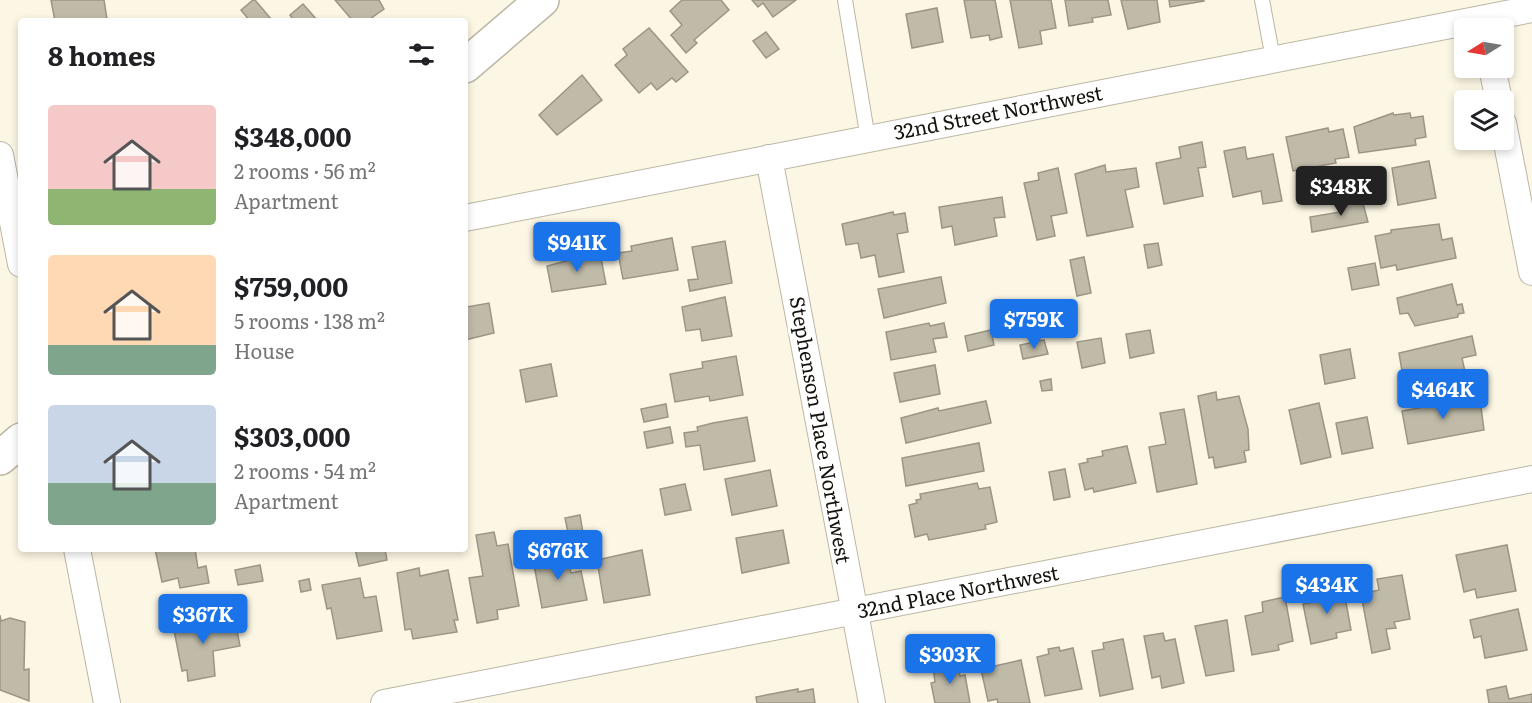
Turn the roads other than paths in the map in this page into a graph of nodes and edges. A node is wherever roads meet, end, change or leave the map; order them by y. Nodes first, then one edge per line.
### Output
1 (542, 0) edge
2 (845, 0) edge
3 (1262, 0) edge
4 (1532, 9) edge
5 (1482, 16) edge
6 (1273, 59) junction
7 (468, 63) edge
8 (868, 139) junction
9 (1508, 150) edge
10 (0, 155) edge
11 (769, 158) junction
12 (468, 217) edge
13 (7, 226) edge
14 (18, 256) edge
15 (1532, 272) edge
16 (18, 443) edge
17 (0, 458) edge
18 (1532, 479) edge
19 (78, 552) edge
20 (854, 612) junction
21 (107, 703) edge
22 (384, 703) edge
23 (872, 703) edge

1 - 7 street
2 - 8 lane
3 - 6 lane
4 - 5 street, 32nd Street Northwest
5 - 6 street, 32nd Street Northwest
6 - 8 street, 32nd Street Northwest
8 - 11 street, 32nd Street Northwest
9 - 15 street
10 - 13 street
11 - 12 street, 32nd Street Northwest
11 - 20 street, Stephenson Place Northwest
13 - 14 street
16 - 17 street
18 - 20 street, 32nd Place Northwest
19 - 21 street
20 - 22 street, 32nd Place Northwest
20 - 23 street, Stephenson Place Northwest

